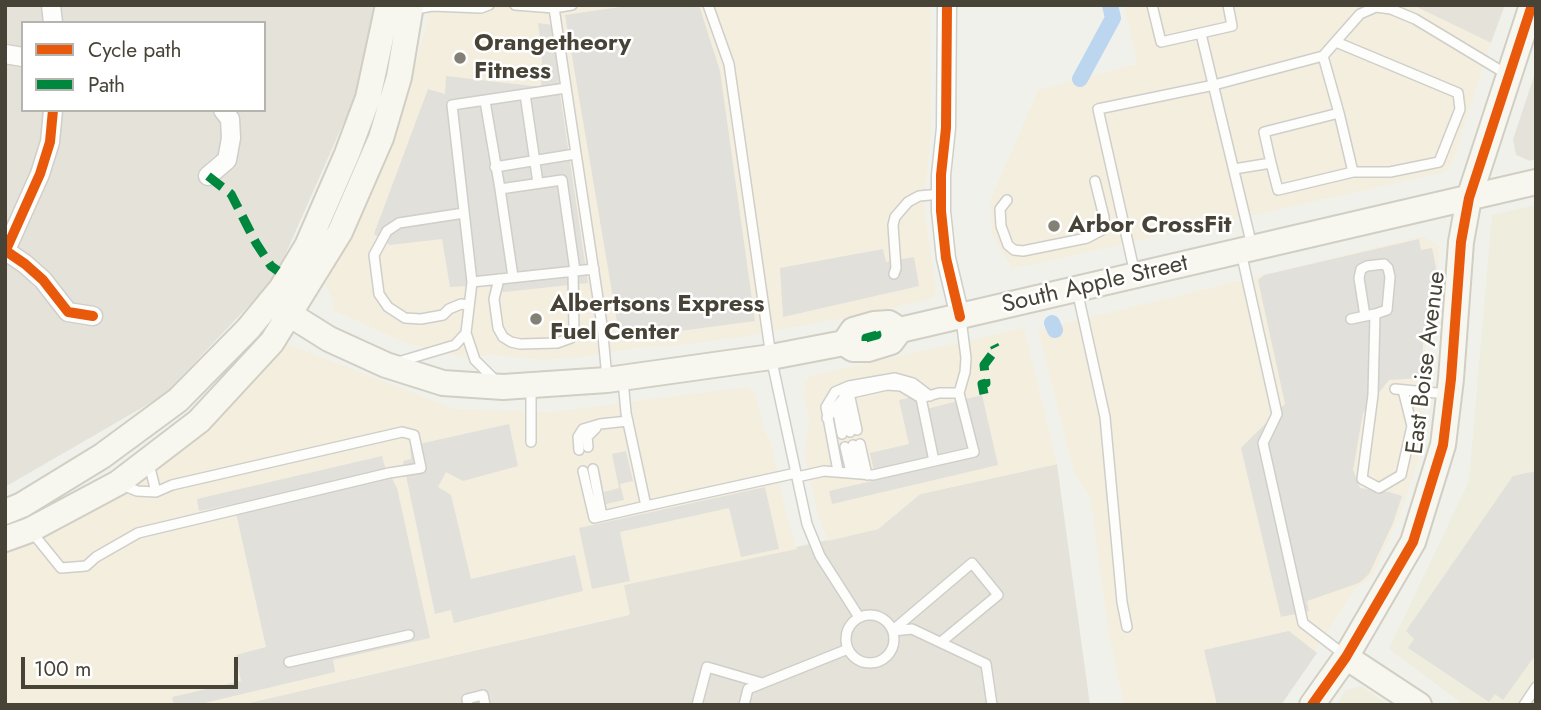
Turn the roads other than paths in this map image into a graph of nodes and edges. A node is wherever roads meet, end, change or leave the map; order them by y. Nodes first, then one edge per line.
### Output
1 (489, 5) edge
2 (515, 5) edge
3 (572, 5) edge
4 (708, 5) edge
5 (947, 5) edge
6 (1152, 5) edge
7 (1228, 5) edge
8 (1532, 5) edge
9 (403, 7) edge
10 (554, 8) junction
11 (1201, 34) junction
12 (1336, 42) junction
13 (1323, 56) junction
14 (1509, 76) junction
15 (1214, 85) junction
16 (566, 88) junction
17 (525, 94) junction
18 (485, 101) junction
19 (53, 112) edge
20 (225, 112) edge
21 (1339, 113) junction
22 (575, 154) junction
23 (535, 160) junction
24 (1271, 163) junction
25 (495, 167) junction
26 (1234, 169) junction
27 (1353, 172) junction
28 (208, 176) dead end
29 (1095, 181) dead end
30 (1536, 181) edge
31 (538, 183) junction
32 (500, 189) junction
33 (941, 194) junction
34 (1469, 198) junction
35 (1007, 200) dead end
36 (464, 213) junction
37 (1246, 249) junction
38 (6, 252) edge
39 (594, 269) junction
40 (574, 271) junction
41 (894, 274) dead end
42 (1136, 275) junction
43 (513, 278) junction
44 (499, 279) junction
45 (472, 282) junction
46 (1077, 289) junction
47 (469, 305) junction
48 (280, 308) junction
49 (1370, 315) junction
50 (93, 316) dead end
51 (960, 317) junction
52 (1350, 319) dead end
53 (466, 333) junction
54 (771, 357) junction
55 (386, 365) junction
56 (615, 379) junction
57 (530, 386) junction
58 (502, 387) junction
59 (958, 393) junction
60 (1449, 395) junction
61 (846, 396) junction
62 (925, 397) junction
63 (827, 418) junction
64 (628, 421) junction
65 (531, 442) dead end
66 (584, 449) dead end
67 (148, 460) junction
68 (934, 461) junction
69 (588, 470) dead end
70 (838, 471) junction
71 (859, 473) junction
72 (796, 475) junction
73 (118, 483) junction
74 (156, 492) junction
75 (646, 506) junction
76 (5, 512) edge
77 (30, 530) junction
78 (5, 538) edge
79 (859, 617) junction
80 (1127, 627) dead end
81 (893, 631) junction
82 (409, 635) dead end
83 (941, 642) junction
84 (848, 649) junction
85 (1346, 657) junction
86 (289, 662) dead end
87 (762, 683) junction
88 (1536, 687) edge
89 (468, 705) edge
90 (485, 705) edge
91 (697, 705) edge
92 (744, 705) edge
93 (992, 705) edge
94 (1312, 705) edge
95 (1419, 705) edge
96 (1524, 705) edge

1 - 9 lane
2 - 10 lane
3 - 10 lane
4 - 54 lane
5 - 33 street
6 - 11 lane
7 - 11 lane
8 - 14 main road, East Boise Avenue
9 - 48 main road
10 - 16 lane
11 - 15 lane
12 - 13 lane
12 - 14 lane
12 - 27 lane
13 - 15 lane
13 - 21 lane
14 - 34 main road, East Boise Avenue
15 - 26 lane
15 - 42 lane
16 - 17 lane
16 - 22 lane
17 - 18 lane
17 - 23 lane
18 - 25 lane
18 - 36 lane
19 - 38 street
20 - 28 street
21 - 24 lane
21 - 27 lane
22 - 23 lane
22 - 39 lane
23 - 25 lane
23 - 31 lane
24 - 26 lane
24 - 27 lane
25 - 32 lane
26 - 37 lane
29 - 35 lane
30 - 34 main road, South Apple Street
31 - 32 lane
31 - 40 lane
32 - 43 lane
33 - 41 lane
33 - 51 street
34 - 37 main road, South Apple Street
34 - 60 main road, East Boise Avenue
36 - 45 lane
36 - 47 lane
37 - 42 main road, South Apple Street
37 - 85 lane
38 - 50 street
39 - 40 lane
39 - 56 lane
40 - 43 lane
40 - 44 lane
42 - 46 main road, South Apple Street
43 - 44 lane
44 - 45 lane
45 - 47 lane
46 - 51 main road, South Apple Street
46 - 80 lane
47 - 53 lane
48 - 55 main road, South Apple Street
48 - 67 main road
48 - 76 main road
49 - 49 lane
49 - 52 lane
49 - 60 lane
51 - 54 main road, South Apple Street
51 - 59 lane
53 - 55 lane
53 - 58 lane
54 - 56 main road, South Apple Street
54 - 72 lane
55 - 58 main road, South Apple Street
56 - 57 main road, South Apple Street
56 - 64 lane
57 - 58 main road, South Apple Street
57 - 65 lane
59 - 62 lane
59 - 68 lane
60 - 85 main road, East Boise Avenue
61 - 61 lane
61 - 62 lane
61 - 63 lane
62 - 63 lane
62 - 68 lane
63 - 70 lane
64 - 66 lane
64 - 75 lane
67 - 73 main road
67 - 74 lane
68 - 71 lane
69 - 75 lane
70 - 71 lane
70 - 72 lane
71 - 71 lane
72 - 75 lane
72 - 79 lane
73 - 74 lane
73 - 77 main road
74 - 77 lane
77 - 78 main road
79 - 81 lane
79 - 84 lane
81 - 83 lane
81 - 83 lane
81 - 84 lane
82 - 86 lane
83 - 93 lane
84 - 87 lane
85 - 94 main road, East Boise Avenue
85 - 95 main road
87 - 91 lane
87 - 92 lane
88 - 96 lane
89 - 90 lane

